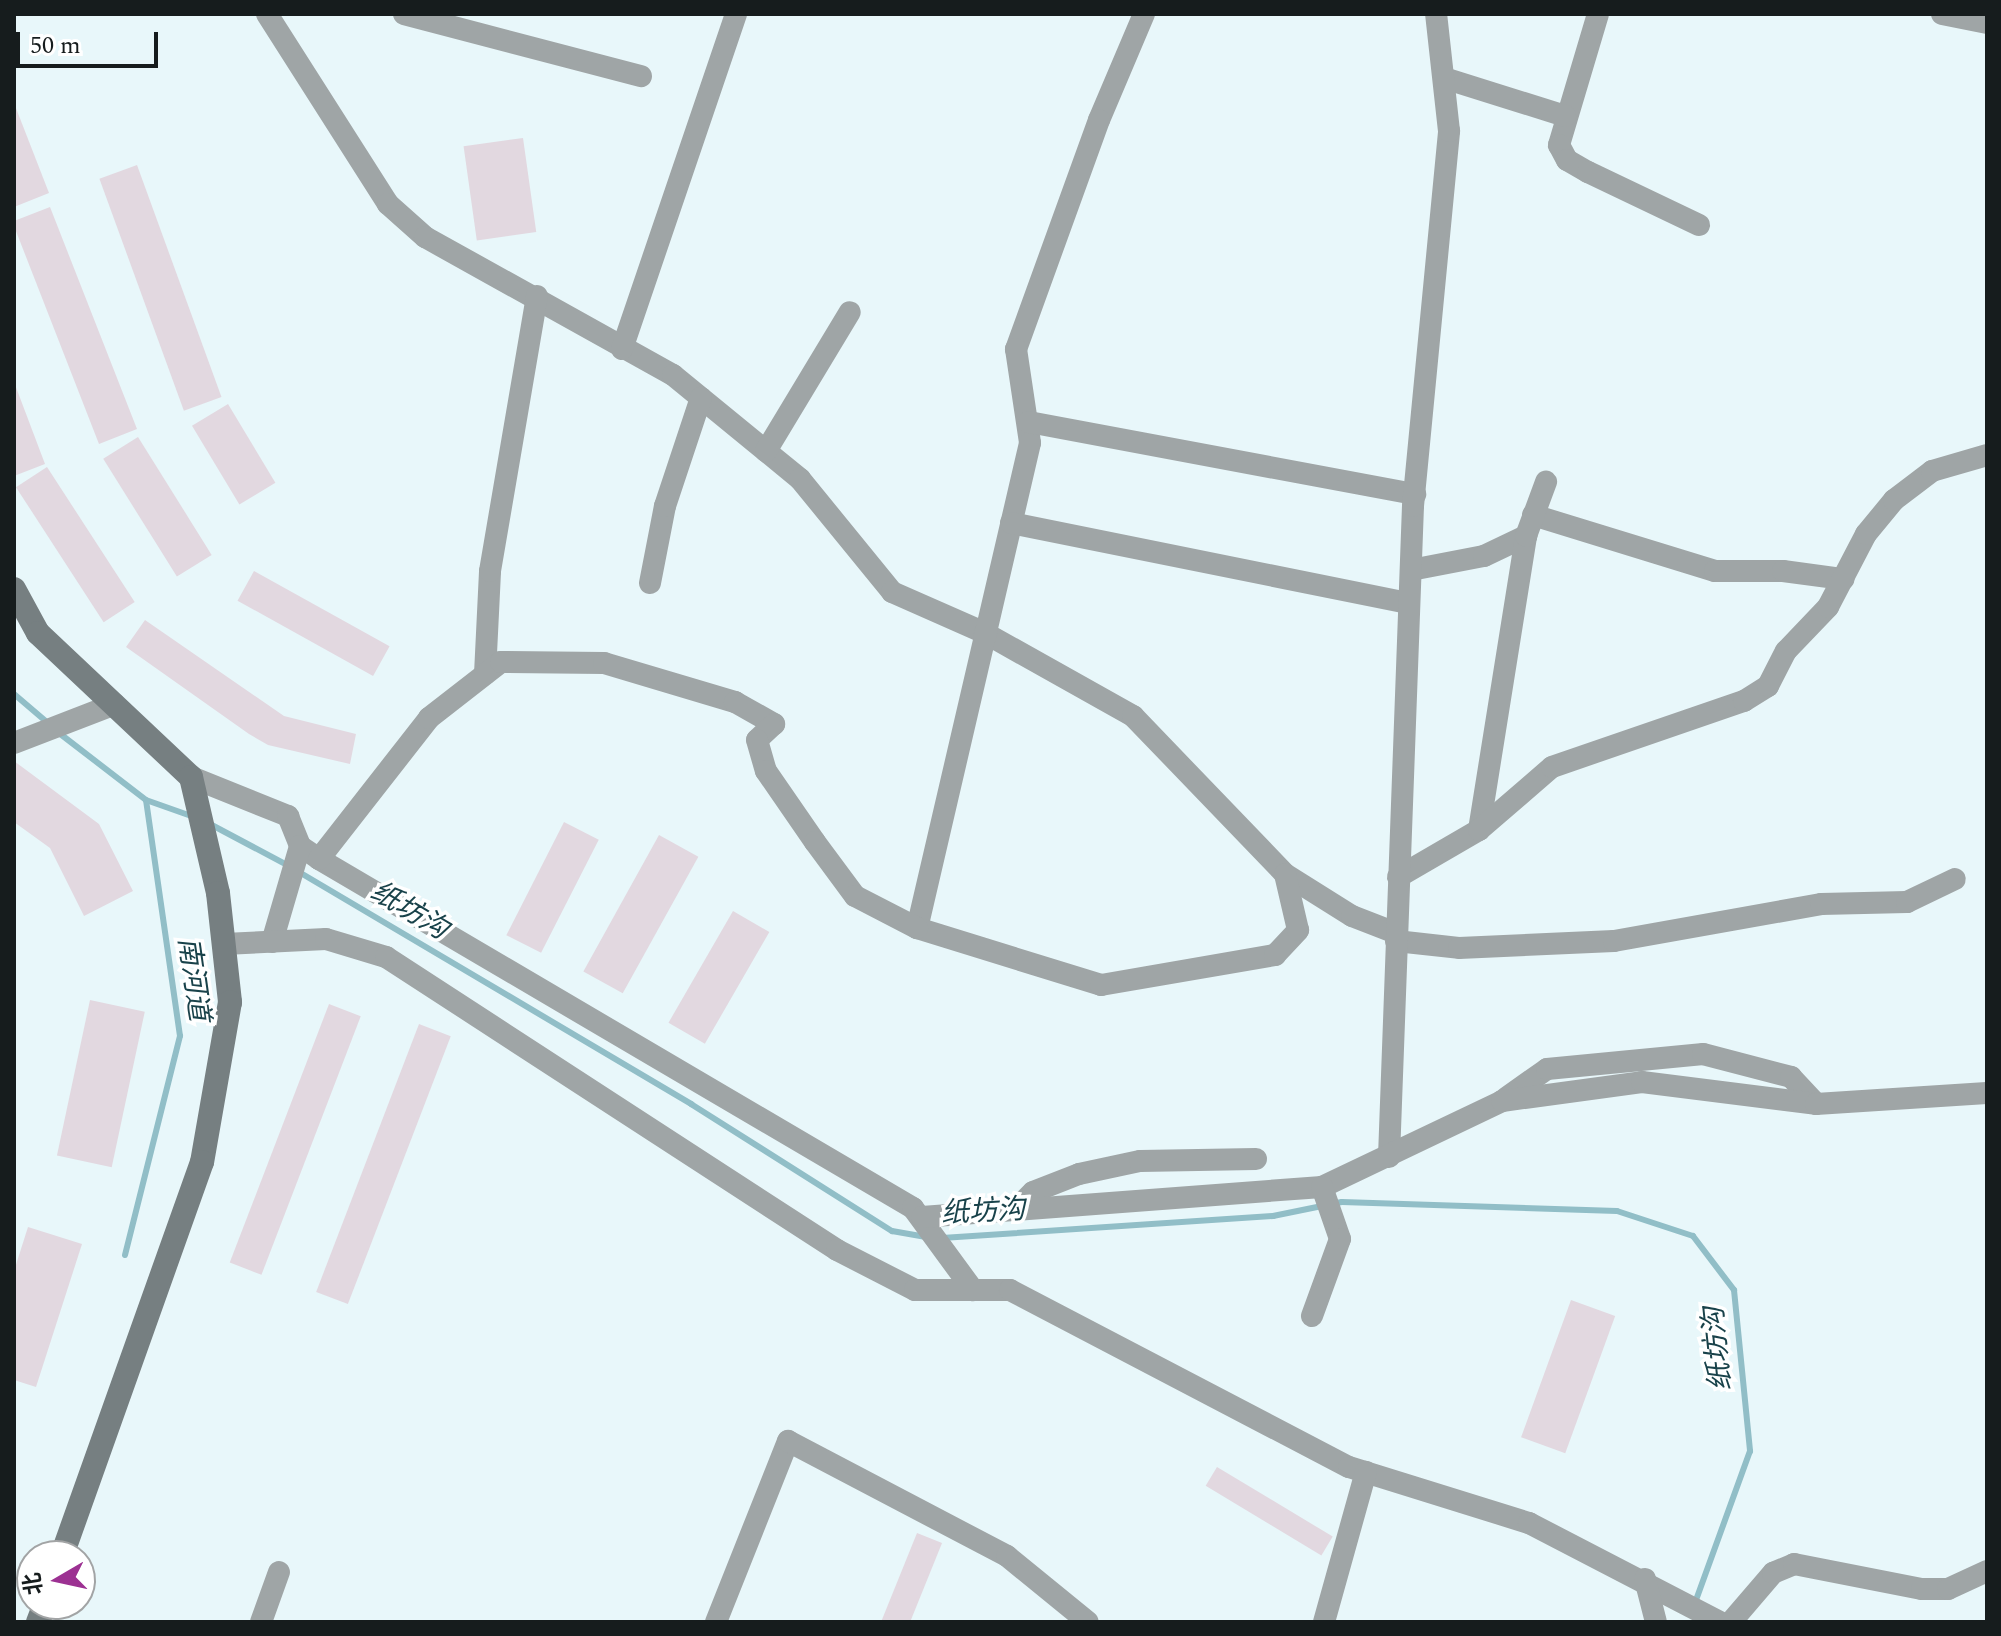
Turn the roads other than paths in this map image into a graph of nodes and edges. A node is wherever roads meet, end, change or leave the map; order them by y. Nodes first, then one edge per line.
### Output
1 (267, 14) edge
2 (404, 14) edge
3 (736, 14) edge
4 (1144, 14) edge
5 (1436, 14) edge
6 (1598, 14) edge
7 (1942, 14) edge
8 (1987, 23) edge
9 (641, 76) dead end
10 (1444, 78) junction
11 (1565, 116) junction
12 (1699, 225) dead end
13 (537, 296) junction
14 (850, 312) dead end
15 (622, 349) junction
16 (701, 398) junction
17 (1029, 422) junction
18 (766, 451) junction
19 (1987, 455) edge
20 (1546, 482) dead end
21 (1415, 494) junction
22 (1011, 523) junction
23 (1530, 526) junction
24 (1411, 570) junction
25 (1843, 579) junction
26 (650, 583) dead end
27 (14, 589) edge
28 (1409, 603) junction
29 (985, 633) junction
30 (485, 674) junction
31 (115, 704) junction
32 (19, 741) edge
33 (193, 787) junction
34 (1479, 830) junction
35 (305, 855) junction
36 (1285, 874) junction
37 (1398, 877) junction
38 (1955, 879) dead end
39 (917, 928) junction
40 (1396, 937) junction
41 (272, 942) junction
42 (224, 944) junction
43 (1987, 1093) edge
44 (1502, 1101) junction
45 (1816, 1104) junction
46 (1389, 1157) junction
47 (1256, 1159) dead end
48 (1327, 1201) junction
49 (1015, 1210) junction
50 (926, 1222) junction
51 (973, 1290) junction
52 (1312, 1316) dead end
53 (1366, 1472) junction
54 (68, 1540) edge
55 (1987, 1571) edge
56 (279, 1572) dead end
57 (1645, 1579) junction
58 (1713, 1618) edge
59 (1082, 1620) edge
60 (261, 1622) edge
61 (716, 1622) edge
62 (1324, 1622) edge
63 (1656, 1622) edge
64 (1731, 1622) edge

1 - 13 street
2 - 9 street
3 - 15 street
4 - 17 street
5 - 10 street
6 - 11 street
7 - 8 street
10 - 11 street
10 - 21 street
11 - 12 street
13 - 15 street
13 - 30 street
14 - 18 street
15 - 16 street
16 - 18 street
16 - 26 street
17 - 21 street
17 - 22 street
18 - 29 street
19 - 25 street
20 - 23 street
21 - 24 street
22 - 28 street
22 - 29 street
23 - 24 street
23 - 25 street
23 - 34 street
24 - 28 street
25 - 34 street
27 - 31 street
28 - 37 street
29 - 36 street
29 - 39 street
30 - 35 street
30 - 39 street
31 - 32 street
31 - 33 street
33 - 35 street
33 - 42 street
34 - 37 street
35 - 41 street
35 - 50 street
36 - 39 street
36 - 40 street
37 - 40 street
38 - 40 street
40 - 46 street
41 - 42 street
41 - 51 street
42 - 54 street
43 - 45 street
44 - 45 street
44 - 45 street
44 - 46 street
46 - 48 street
47 - 49 street
48 - 49 street
48 - 52 street
49 - 50 street
50 - 51 street
51 - 53 street
53 - 57 street
53 - 62 street
55 - 64 street
56 - 60 street
57 - 58 street
57 - 63 street
59 - 61 street

